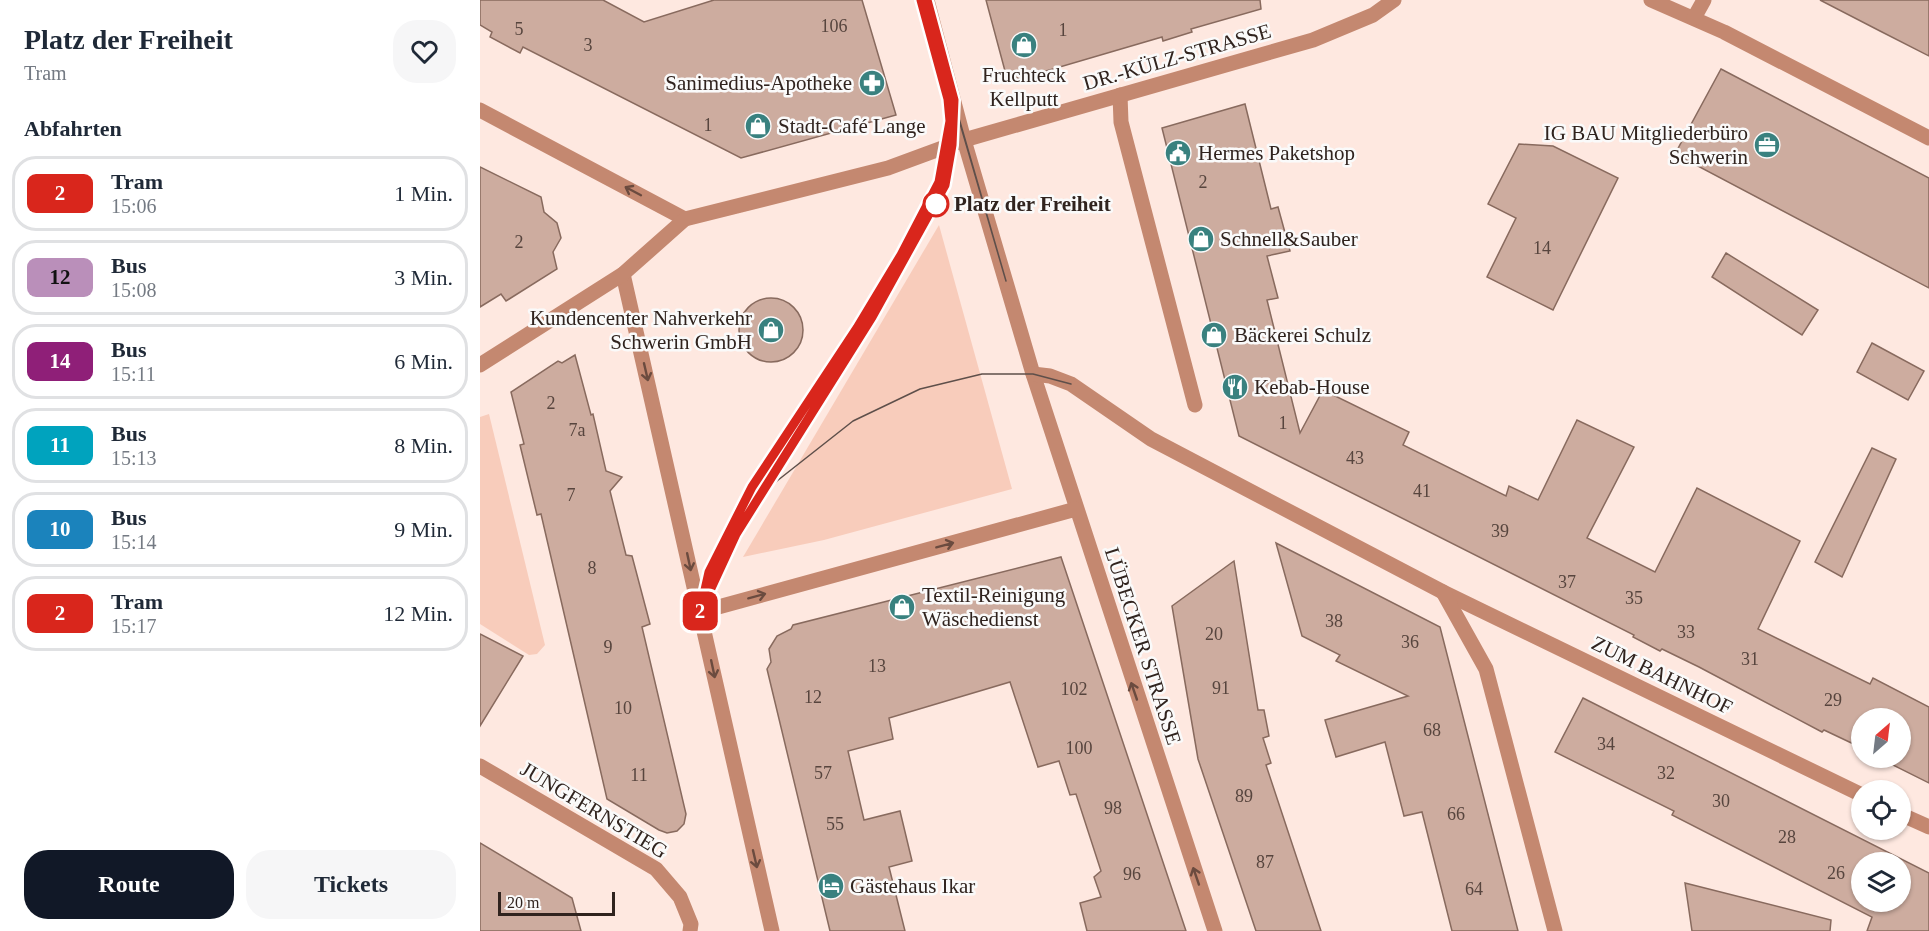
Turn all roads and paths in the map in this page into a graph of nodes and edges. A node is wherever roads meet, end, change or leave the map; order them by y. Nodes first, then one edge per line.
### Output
1 (927, 0) edge
2 (1394, 0) edge
3 (1651, 0) edge
4 (1704, 0) edge
5 (1694, 18) junction
6 (1120, 95) junction
7 (480, 110) edge
8 (1929, 138) edge
9 (964, 140) junction
10 (685, 219) junction
11 (623, 274) junction
12 (480, 366) edge
13 (1033, 374) junction
14 (1195, 405) dead end
15 (1076, 509) junction
16 (1443, 592) junction
17 (700, 612) junction
18 (480, 765) edge
19 (1851, 790) edge
20 (1911, 818) edge
21 (1929, 827) edge
22 (690, 931) edge
23 (772, 931) edge
24 (1215, 931) edge
25 (1555, 931) edge

1 - 9 street, LÜBECKER STRASSE
2 - 6 street, DR.-KÜLZ-STRASSE
3 - 5 street
4 - 5 street
5 - 8 street
6 - 9 street, DR.-KÜLZ-STRASSE
6 - 14 street
10 -> 7 street
9 - 10 street
9 - 13 street, LÜBECKER STRASSE
10 - 11 street
11 - 12 street
11 -> 17 street
13 - 15 street, LÜBECKER STRASSE
13 - 16 street, ZUM BAHNHOF
17 -> 15 street
24 -> 15 street, LÜBECKER STRASSE
16 - 19 street, ZUM BAHNHOF
16 - 25 street
17 -> 23 street
18 - 22 street, JUNGFERNSTIEG
20 - 21 street

